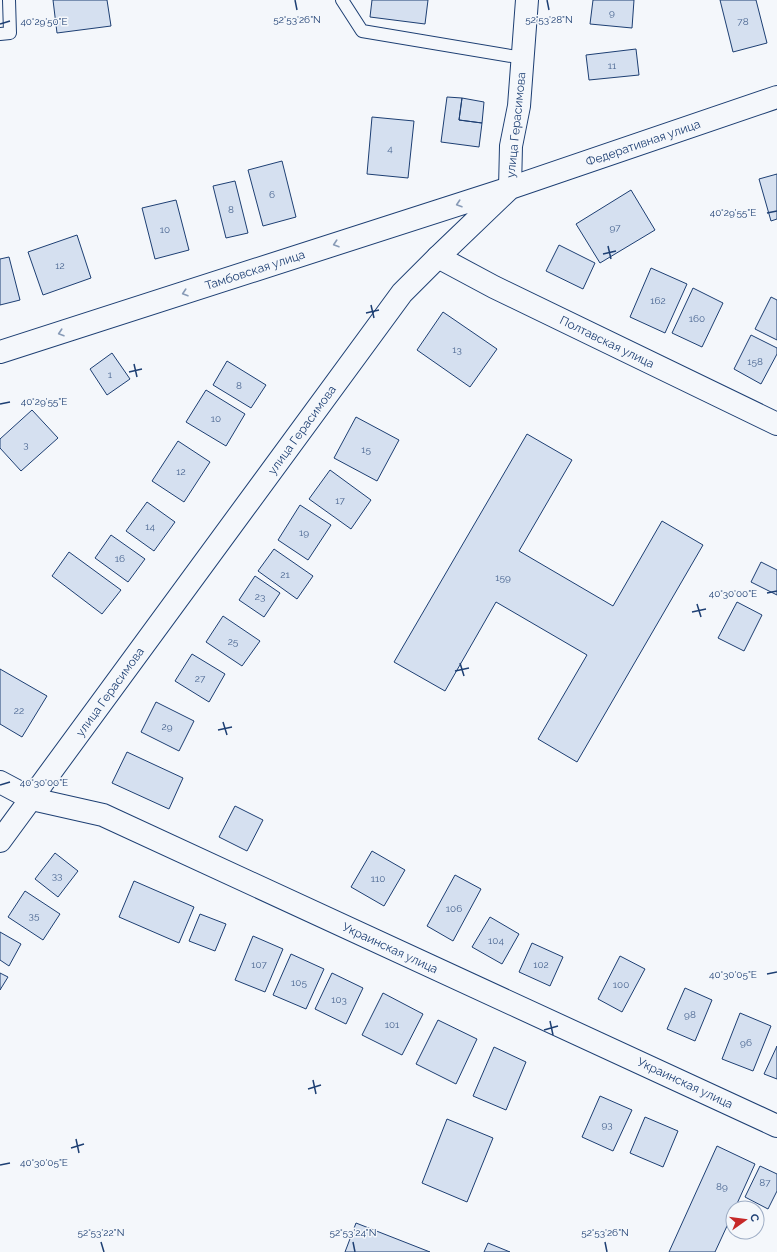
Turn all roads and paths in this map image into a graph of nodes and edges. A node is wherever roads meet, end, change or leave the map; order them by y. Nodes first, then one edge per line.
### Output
1 (9, 0) edge
2 (342, 0) edge
3 (527, 0) edge
4 (0, 34) edge
5 (523, 58) junction
6 (777, 97) edge
7 (510, 188) junction
8 (438, 257) junction
9 (0, 352) edge
10 (777, 424) edge
11 (0, 782) edge
12 (32, 799) junction
13 (0, 841) edge
14 (777, 1126) edge

1 - 4 lane
2 - 5 lane
3 - 5 main road, улица Герасимова
5 - 7 main road, улица Герасимова
6 - 7 main road, Федеративная улица
7 - 8 main road, улица Герасимова
7 -> 9 main road, Тамбовская улица
8 - 10 main road, Полтавская улица
8 - 12 main road, улица Герасимова
11 - 12 main road, Украинская улица
12 - 13 main road, улица Герасимова
12 - 14 main road, Украинская улица

